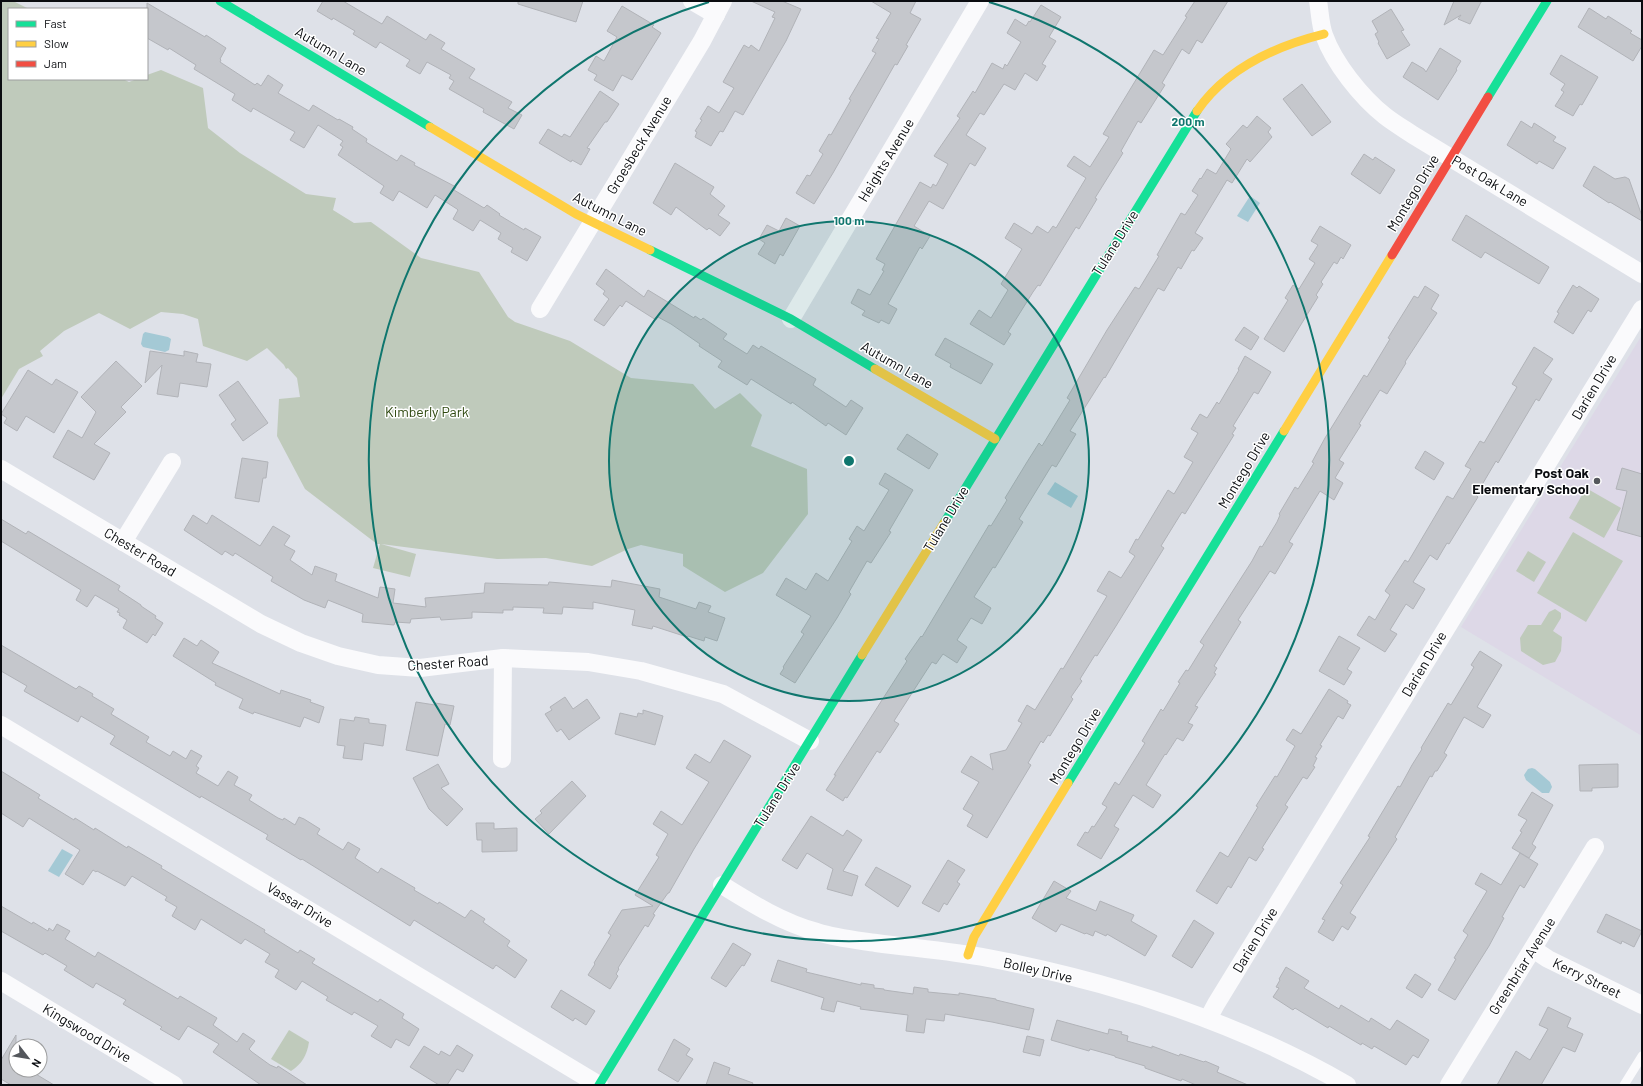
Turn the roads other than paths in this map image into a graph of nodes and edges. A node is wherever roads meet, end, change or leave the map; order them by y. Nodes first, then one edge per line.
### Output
1 (220, 1) edge
2 (692, 1) edge
3 (980, 1) edge
4 (1318, 1) edge
5 (1547, 1) edge
6 (720, 8) edge
7 (1324, 34) junction
8 (1451, 158) junction
9 (593, 222) junction
10 (1642, 274) edge
11 (540, 309) dead end
12 (1642, 309) edge
13 (791, 319) junction
14 (995, 439) junction
15 (172, 462) dead end
16 (1, 469) edge
17 (123, 542) junction
18 (503, 658) junction
19 (1, 725) edge
20 (810, 741) junction
21 (502, 759) dead end
22 (1595, 847) dead end
23 (722, 885) junction
24 (1533, 949) junction
25 (968, 955) junction
26 (1, 981) edge
27 (1642, 1005) edge
28 (1208, 1019) junction
29 (1642, 1056) edge
30 (174, 1085) edge
31 (599, 1085) edge
32 (1347, 1085) edge
33 (1449, 1085) edge
34 (1624, 1085) edge

1 - 9 street, Autumn Lane
2 - 6 street
3 - 13 street, Heights Avenue
4 - 7 street
5 - 8 street, Montego Drive
6 - 9 street, Groesbeck Avenue
7 - 8 street, Post Oak Lane
7 - 14 street, Tulane Drive
8 - 10 street, Post Oak Lane
8 - 25 street, Montego Drive
9 - 11 street, Groesbeck Avenue
9 - 13 street, Autumn Lane
12 - 28 street, Darien Drive
13 - 14 street, Autumn Lane
14 - 20 street, Tulane Drive
15 - 17 street
16 - 17 street, Chester Road
17 - 18 street, Chester Road
18 - 20 street, Chester Road
18 - 21 street
19 - 31 street, Vassar Drive
20 - 23 street, Tulane Drive
22 - 24 street, Greenbriar Avenue
23 - 25 street, Bolley Drive
23 - 31 street, Tulane Drive
24 - 27 street, Kerry Street
24 - 33 street, Greenbriar Avenue
25 - 28 street, Bolley Drive
26 - 30 street, Kingswood Drive
28 - 32 street, Bolley Drive
29 - 34 lane

